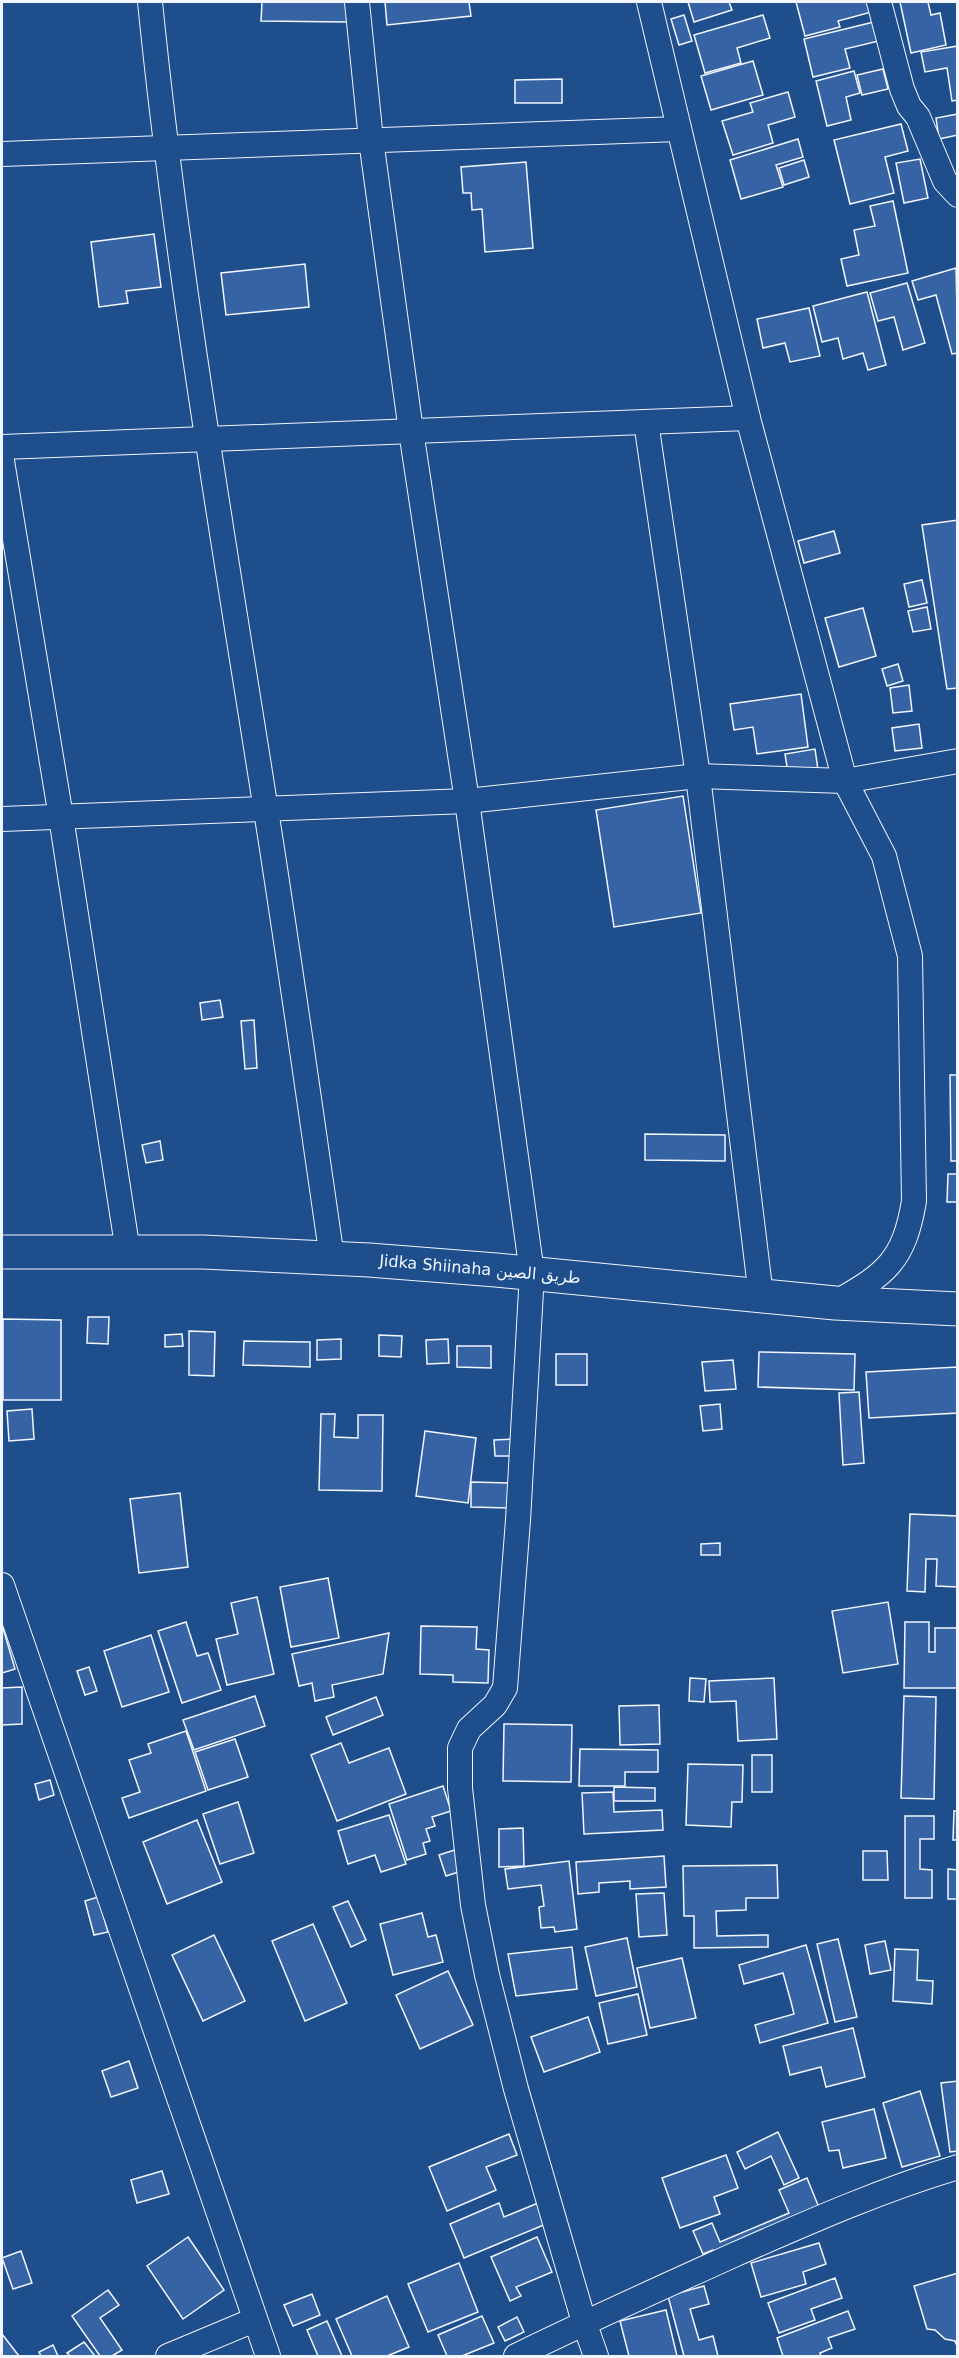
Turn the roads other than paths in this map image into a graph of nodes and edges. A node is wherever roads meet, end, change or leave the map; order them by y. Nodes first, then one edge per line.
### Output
1 (150, 2) edge
2 (357, 2) edge
3 (649, 2) edge
4 (879, 2) edge
5 (679, 129) junction
6 (371, 140) junction
7 (165, 147) junction
8 (2, 154) edge
9 (957, 195) edge
10 (748, 418) junction
11 (646, 422) junction
12 (411, 431) junction
13 (207, 439) junction
14 (2, 447) edge
15 (2, 461) edge
16 (957, 761) edge
17 (698, 776) junction
18 (845, 781) junction
19 (467, 801) junction
20 (266, 809) junction
21 (61, 817) junction
22 (2, 819) edge
23 (2, 1252) edge
24 (128, 1252) junction
25 (332, 1258) junction
26 (532, 1273) junction
27 (761, 1296) junction
28 (835, 1303) junction
29 (957, 1309) edge
30 (2, 1585) edge
31 (957, 2167) edge
32 (254, 2320) junction
33 (584, 2322) junction
34 (168, 2356) edge
35 (268, 2356) edge
36 (516, 2356) edge
37 (596, 2356) edge

1 - 7 street
2 - 6 street
3 - 5 street
4 - 9 street
5 - 6 street
5 - 10 street
6 - 7 street
6 - 12 street
7 - 8 street
7 - 13 street
10 - 11 street
10 - 18 street
11 - 12 street
11 - 17 street
12 - 13 street
12 - 19 street
13 - 14 street
13 - 20 street
15 - 21 street
16 - 18 street
17 - 18 street
17 - 19 street
17 - 27 street
18 - 28 street
19 - 20 street
19 - 26 street
20 - 21 street
20 - 25 street
21 - 22 street
21 - 24 street
23 - 24 main road, Jidka Shiinaha طريق الصين
24 - 25 main road, Jidka Shiinaha طريق الصين
25 - 26 main road, Jidka Shiinaha طريق الصين
26 - 27 main road, Jidka Shiinaha طريق الصين
26 - 33 street
27 - 28 main road, Jidka Shiinaha طريق الصين
28 - 29 main road, Jidka Shiinaha طريق الصين
30 - 32 street
31 - 33 street
32 - 34 street
32 - 35 street
33 - 36 street
33 - 37 street

